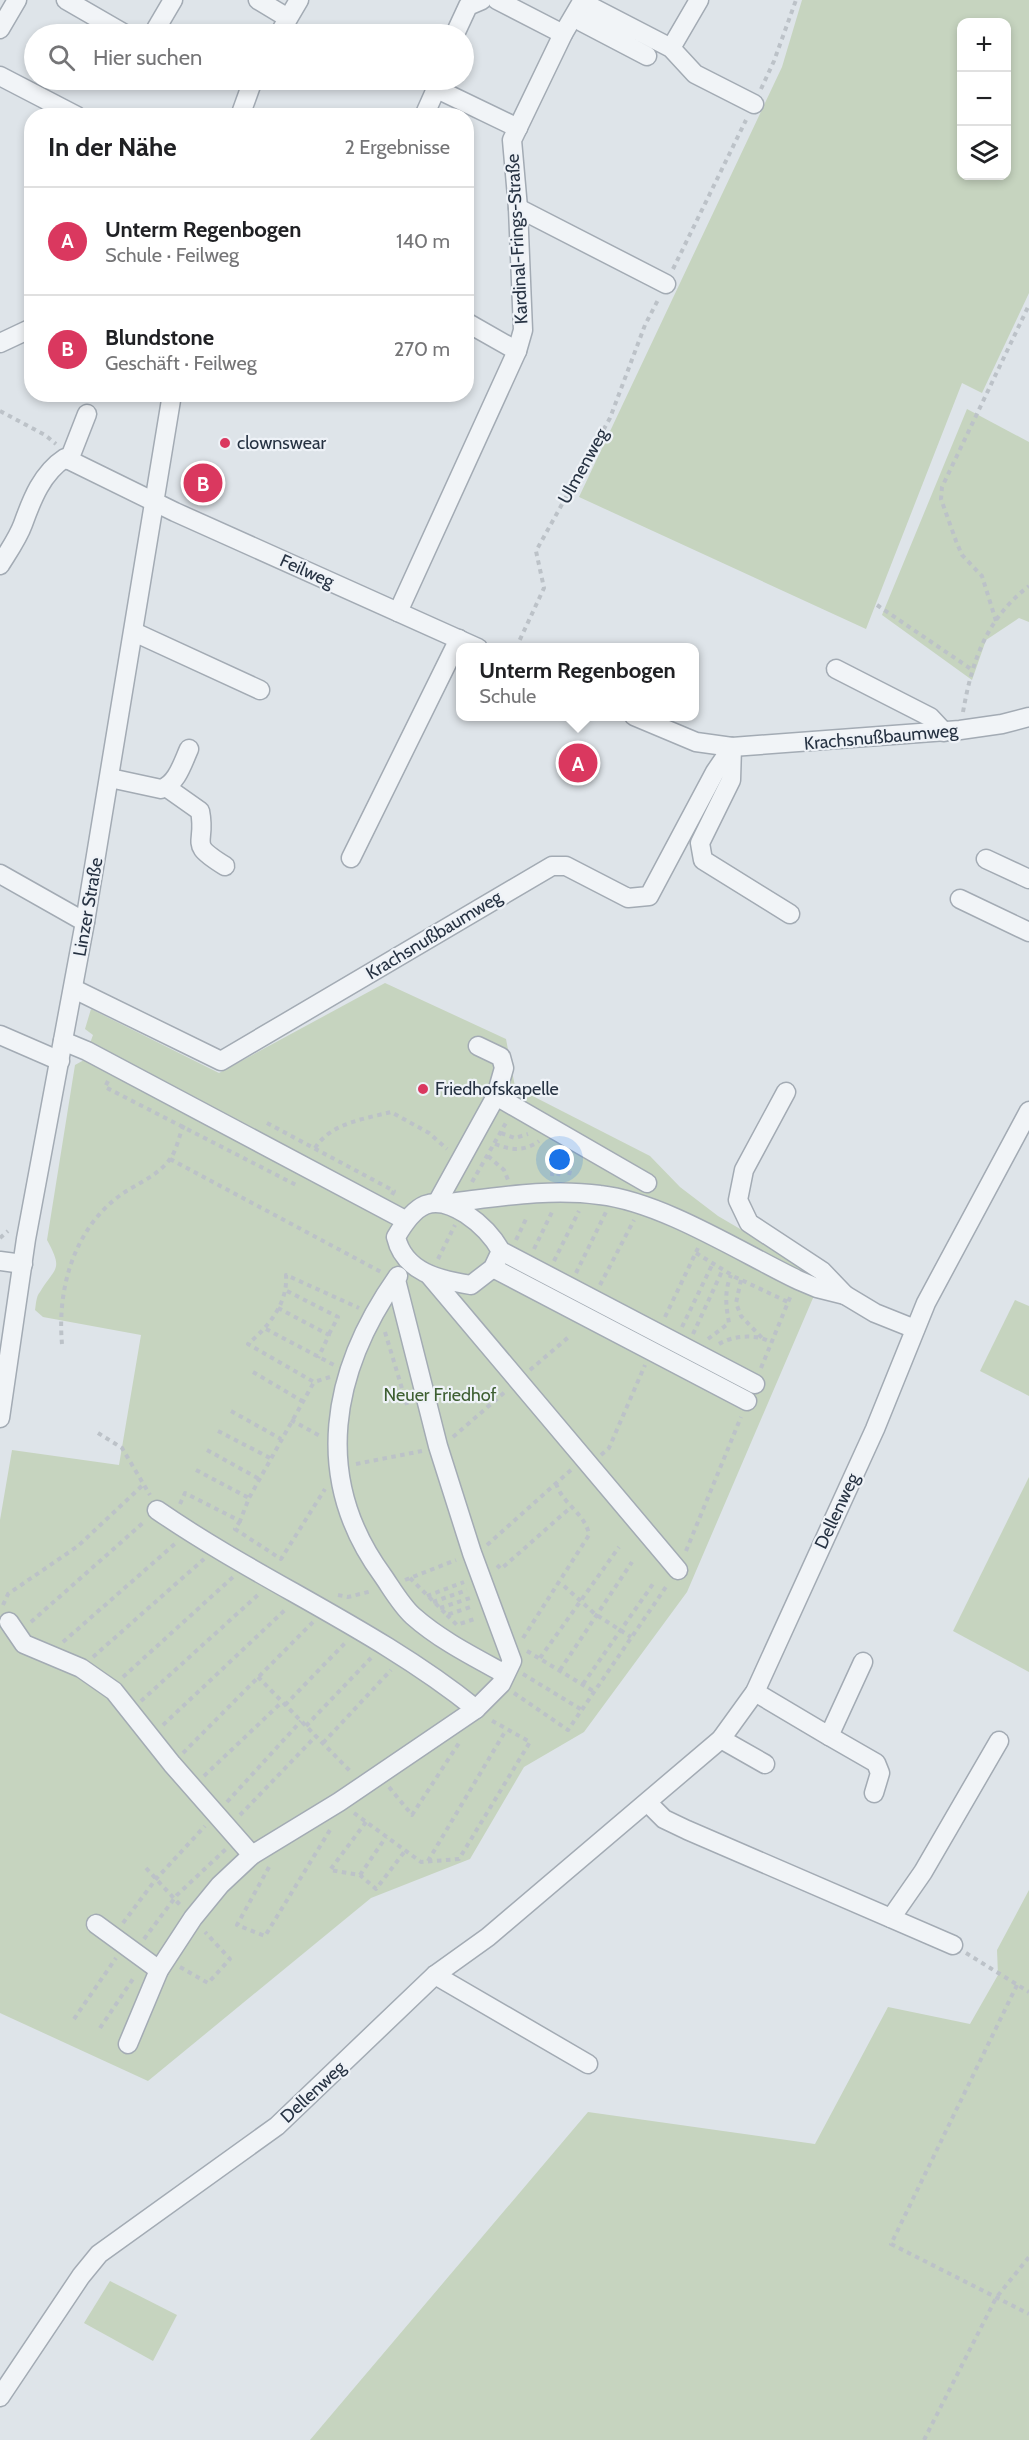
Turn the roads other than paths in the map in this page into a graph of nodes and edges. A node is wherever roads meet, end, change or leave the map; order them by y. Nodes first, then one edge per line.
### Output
1 (17, 0) edge
2 (66, 0) edge
3 (172, 0) edge
4 (258, 0) edge
5 (299, 0) edge
6 (482, 0) edge
7 (497, 0) edge
8 (699, 0) edge
9 (583, 1) edge
10 (288, 18) junction
11 (108, 24) edge
12 (159, 24) edge
13 (285, 24) edge
14 (460, 24) edge
15 (0, 29) edge
16 (563, 34) junction
17 (671, 48) junction
18 (647, 56) dead end
19 (0, 76) edge
20 (24, 88) edge
21 (27, 90) edge
22 (249, 90) edge
23 (436, 90) edge
24 (450, 90) edge
25 (754, 104) road end
26 (62, 108) edge
27 (243, 108) edge
28 (428, 108) edge
29 (518, 128) junction
30 (518, 208) junction
31 (666, 284) road end
32 (474, 327) edge
33 (24, 332) edge
34 (0, 343) edge
35 (517, 351) junction
36 (171, 402) edge
37 (87, 414) dead end
38 (67, 459) junction
39 (156, 503) junction
40 (0, 565) edge
41 (398, 612) junction
42 (134, 632) junction
43 (459, 639) junction
44 (457, 643) edge
45 (467, 643) edge
46 (456, 645) edge
47 (836, 669) dead end
48 (260, 690) dead end
49 (1029, 717) edge
50 (644, 721) edge
51 (952, 731) junction
52 (732, 747) junction
53 (189, 749) dead end
54 (110, 778) junction
55 (166, 788) junction
56 (351, 858) dead end
57 (986, 859) dead end
58 (225, 866) dead end
59 (0, 874) edge
60 (1029, 879) edge
61 (960, 899) dead end
62 (790, 914) dead end
63 (85, 922) junction
64 (1029, 932) edge
65 (74, 989) junction
66 (0, 1035) edge
67 (63, 1041) junction
68 (478, 1046) dead end
69 (60, 1061) junction
70 (786, 1092) dead end
71 (496, 1096) junction
72 (1029, 1111) edge
73 (647, 1183) dead end
74 (452, 1204) junction
75 (405, 1220) junction
76 (504, 1253) junction
77 (0, 1261) edge
78 (408, 1262) junction
79 (23, 1264) junction
80 (493, 1268) junction
81 (430, 1276) junction
82 (396, 1280) junction
83 (845, 1294) junction
84 (915, 1329) junction
85 (654, 1340) junction
86 (0, 1418) edge
87 (164, 1515) road end
88 (678, 1570) road end
89 (13, 1628) road end
90 (863, 1662) dead end
91 (507, 1671) junction
92 (754, 1692) junction
93 (476, 1709) junction
94 (829, 1736) junction
95 (721, 1739) junction
96 (999, 1742) dead end
97 (765, 1764) dead end
98 (874, 1792) dead end
99 (648, 1803) junction
100 (252, 1855) junction
101 (891, 1918) junction
102 (96, 1924) dead end
103 (953, 1945) road end
104 (141, 1957) junction
105 (435, 1975) junction
106 (128, 2044) dead end
107 (588, 2064) dead end
108 (0, 2397) edge

1 - 15 street
2 - 11 street
3 - 12 street
4 - 10 street
5 - 10 street
6 - 14 street
7 - 16 street
8 - 17 street
9 - 16 street, Kardinal-Frings-Straße
9 - 17 street
9 - 18 street
10 - 13 street
16 - 29 street, Kardinal-Frings-Straße
17 - 25 street
19 - 20 street
21 - 26 street
22 - 27 street
23 - 28 street
24 - 29 street
29 - 30 street, Kardinal-Frings-Straße
30 - 31 street
30 - 35 street, Kardinal-Frings-Straße
32 - 35 street
33 - 34 street
35 - 41 street, Kardinal-Frings-Straße
36 - 39 street, Linzer Straße
37 - 38 street
38 - 39 street, Feilweg
38 - 40 street
39 - 41 street, Feilweg
39 - 42 street, Linzer Straße
41 - 43 street, Feilweg
42 - 48 street
42 - 54 street, Linzer Straße
43 - 44 street
43 - 45 street, Feilweg
46 - 56 street
47 - 51 street
49 - 51 street, Krachsnußbaumweg
50 - 52 street
51 - 52 street, Krachsnußbaumweg
52 - 62 street
52 - 65 street, Krachsnußbaumweg
53 - 55 street
54 - 55 street
54 - 63 street, Linzer Straße
55 - 58 street
57 - 60 street
59 - 63 street
61 - 64 street
63 - 65 street, Linzer Straße
65 - 67 street, Linzer Straße
66 - 69 street
67 - 69 street, Linzer Straße
67 - 75 street
68 - 71 street
69 - 79 street, Linzer Straße
70 - 83 street
71 - 73 street
71 - 74 street
72 - 84 street, Dellenweg
74 - 75 street
74 - 76 street
74 - 83 street
75 - 78 street
76 - 80 street
76 - 85 street
77 - 79 street
78 - 81 street
78 - 82 street
79 - 86 street, Linzer Straße
80 - 81 street
80 - 85 street
81 - 88 street
82 - 91 street
82 - 91 street
83 - 84 street
84 - 92 street, Dellenweg
85 - 85 street
87 - 93 street
89 - 100 street
90 - 94 street
91 - 93 street
92 - 94 street
92 - 95 street, Dellenweg
93 - 100 street
94 - 98 street
95 - 97 street
95 - 99 street, Dellenweg
96 - 101 street
99 - 101 street
99 - 105 street, Dellenweg
100 - 104 street
101 - 103 street
102 - 104 street
104 - 106 street
105 - 107 street
105 - 108 street, Dellenweg

